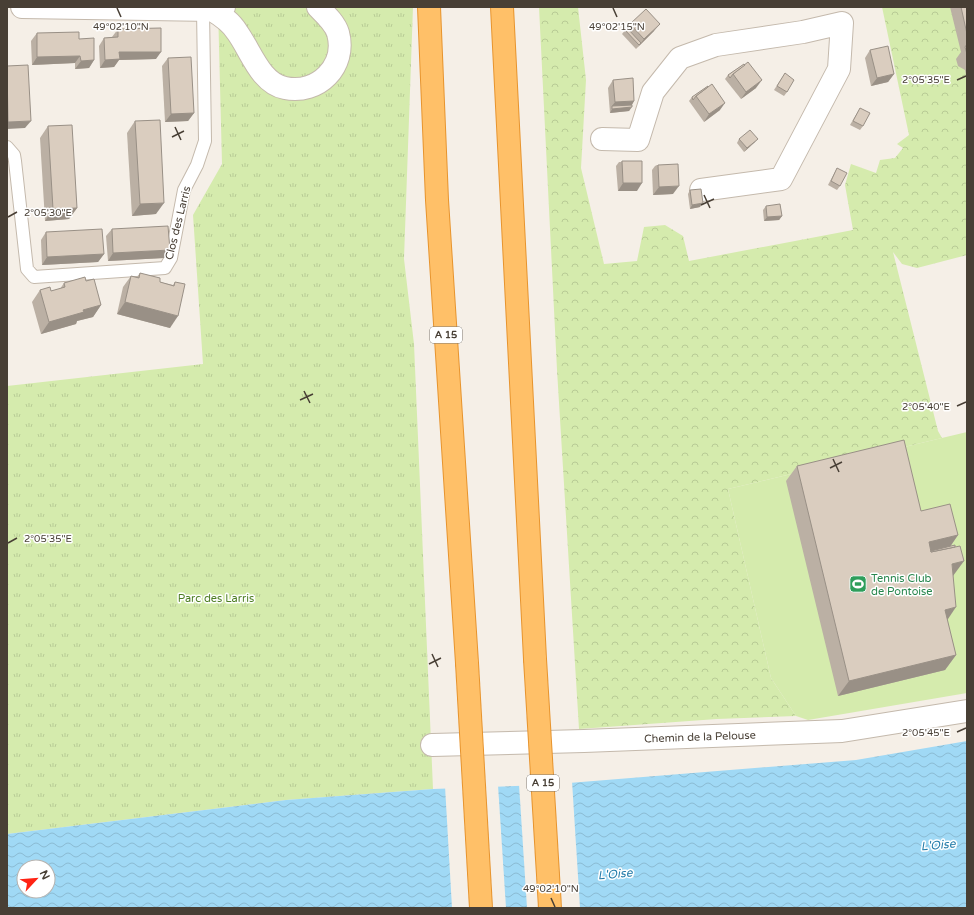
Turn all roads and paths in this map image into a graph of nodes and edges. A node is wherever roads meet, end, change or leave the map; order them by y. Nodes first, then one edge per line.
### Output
1 (22, 7) edge
2 (318, 7) edge
3 (429, 7) edge
4 (502, 7) edge
5 (213, 9) edge
6 (847, 15) edge
7 (602, 139) dead end
8 (7, 147) edge
9 (701, 190) edge
10 (967, 711) edge
11 (432, 745) dead end
12 (481, 908) edge
13 (550, 908) edge

1 - 5 street
2 - 5 street
3 - 12 highway, A 15, bridge
4 - 13 highway, A 15, bridge
5 - 8 lane, Clos des Larris
6 - 7 street
6 - 9 street
10 - 11 street, Chemin de la Pelouse

